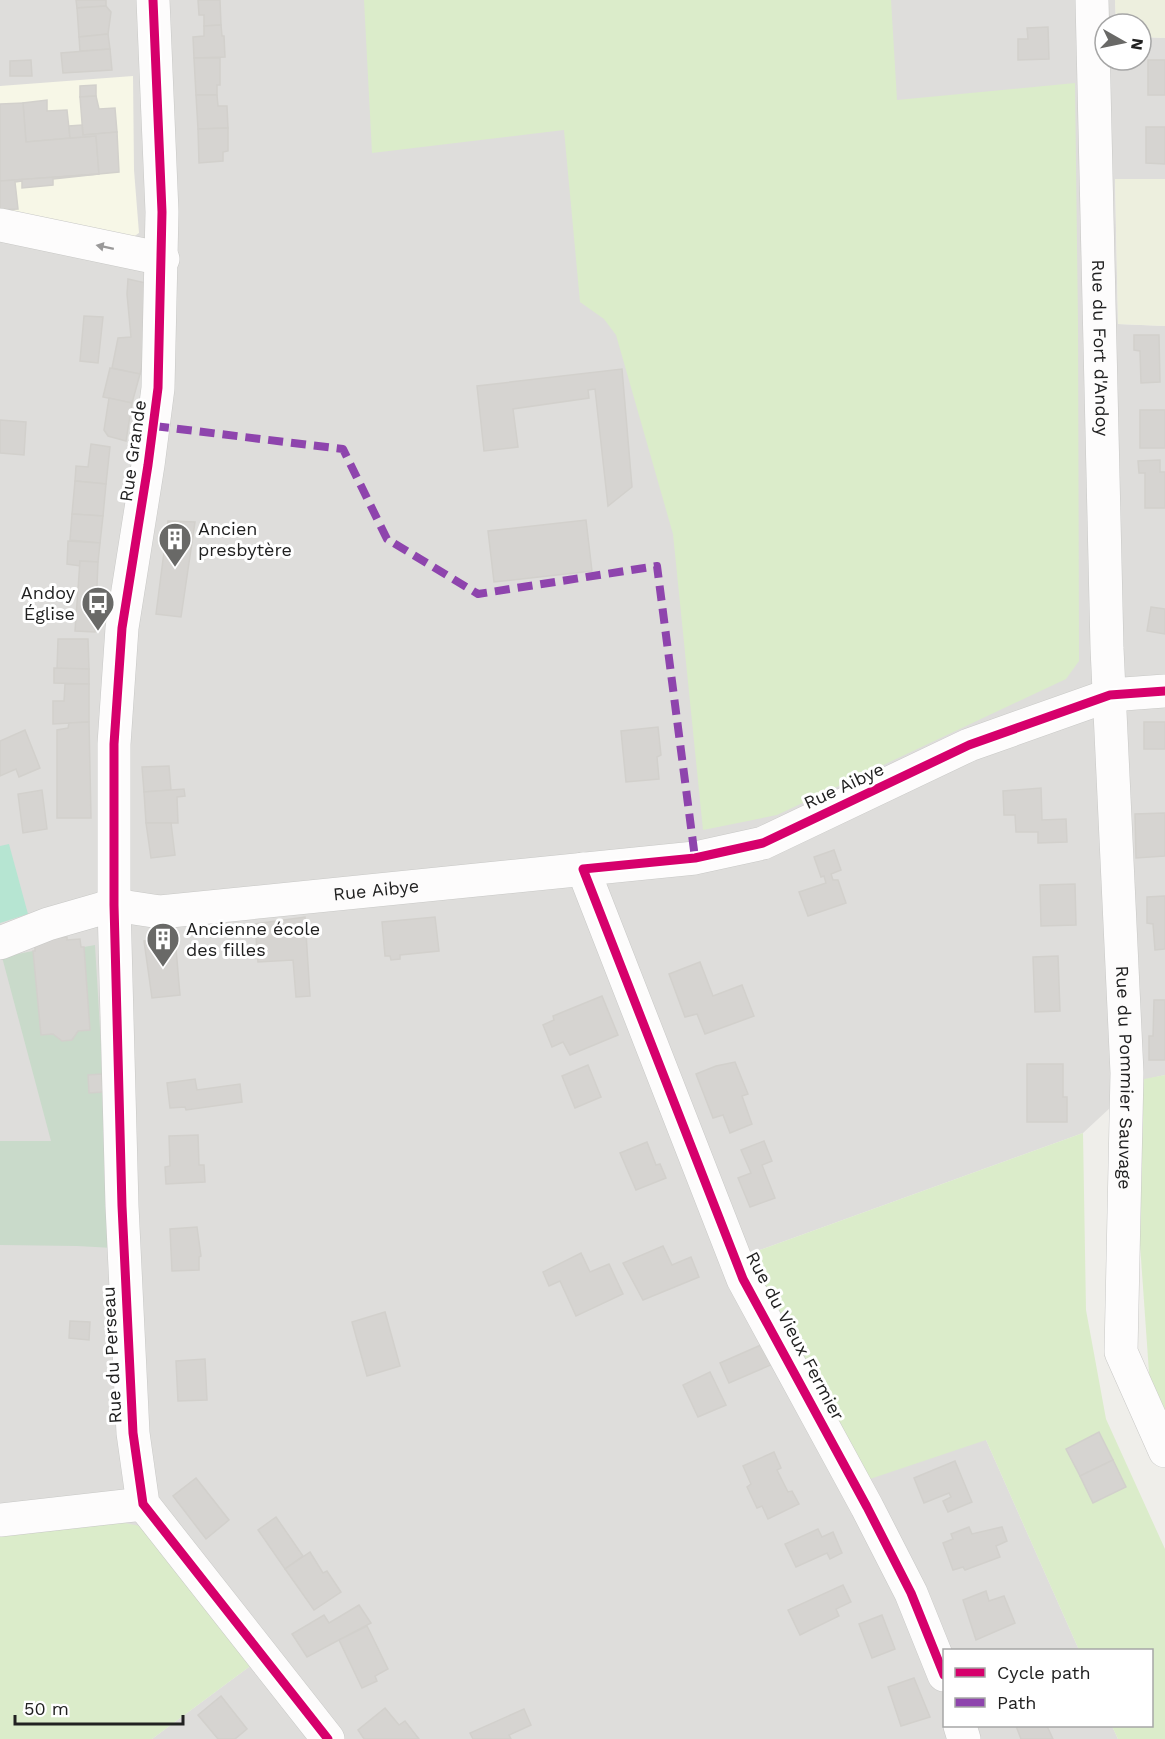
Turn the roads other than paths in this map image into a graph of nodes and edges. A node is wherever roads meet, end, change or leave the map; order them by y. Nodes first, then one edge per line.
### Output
1 (153, 0) edge
2 (1092, 0) edge
3 (0, 225) edge
4 (163, 259) junction
5 (1165, 691) edge
6 (1110, 694) junction
7 (583, 869) junction
8 (114, 905) junction
9 (0, 943) edge
10 (1165, 1451) edge
11 (143, 1504) junction
12 (0, 1520) edge
13 (943, 1670) edge
14 (328, 1739) edge

1 - 4 street, Rue Grande
2 - 6 street, Rue du Fort d'Andoy
4 -> 3 street
4 - 8 street, Rue Grande
5 - 6 street, Rue Aibye
6 - 7 street, Rue Aibye
6 - 10 street, Rue du Pommier Sauvage
7 - 8 street, Rue Aibye
7 - 13 street, Rue du Vieux Fermier
8 - 9 street
8 - 11 street, Rue du Perseau
11 - 12 street
11 - 14 street

